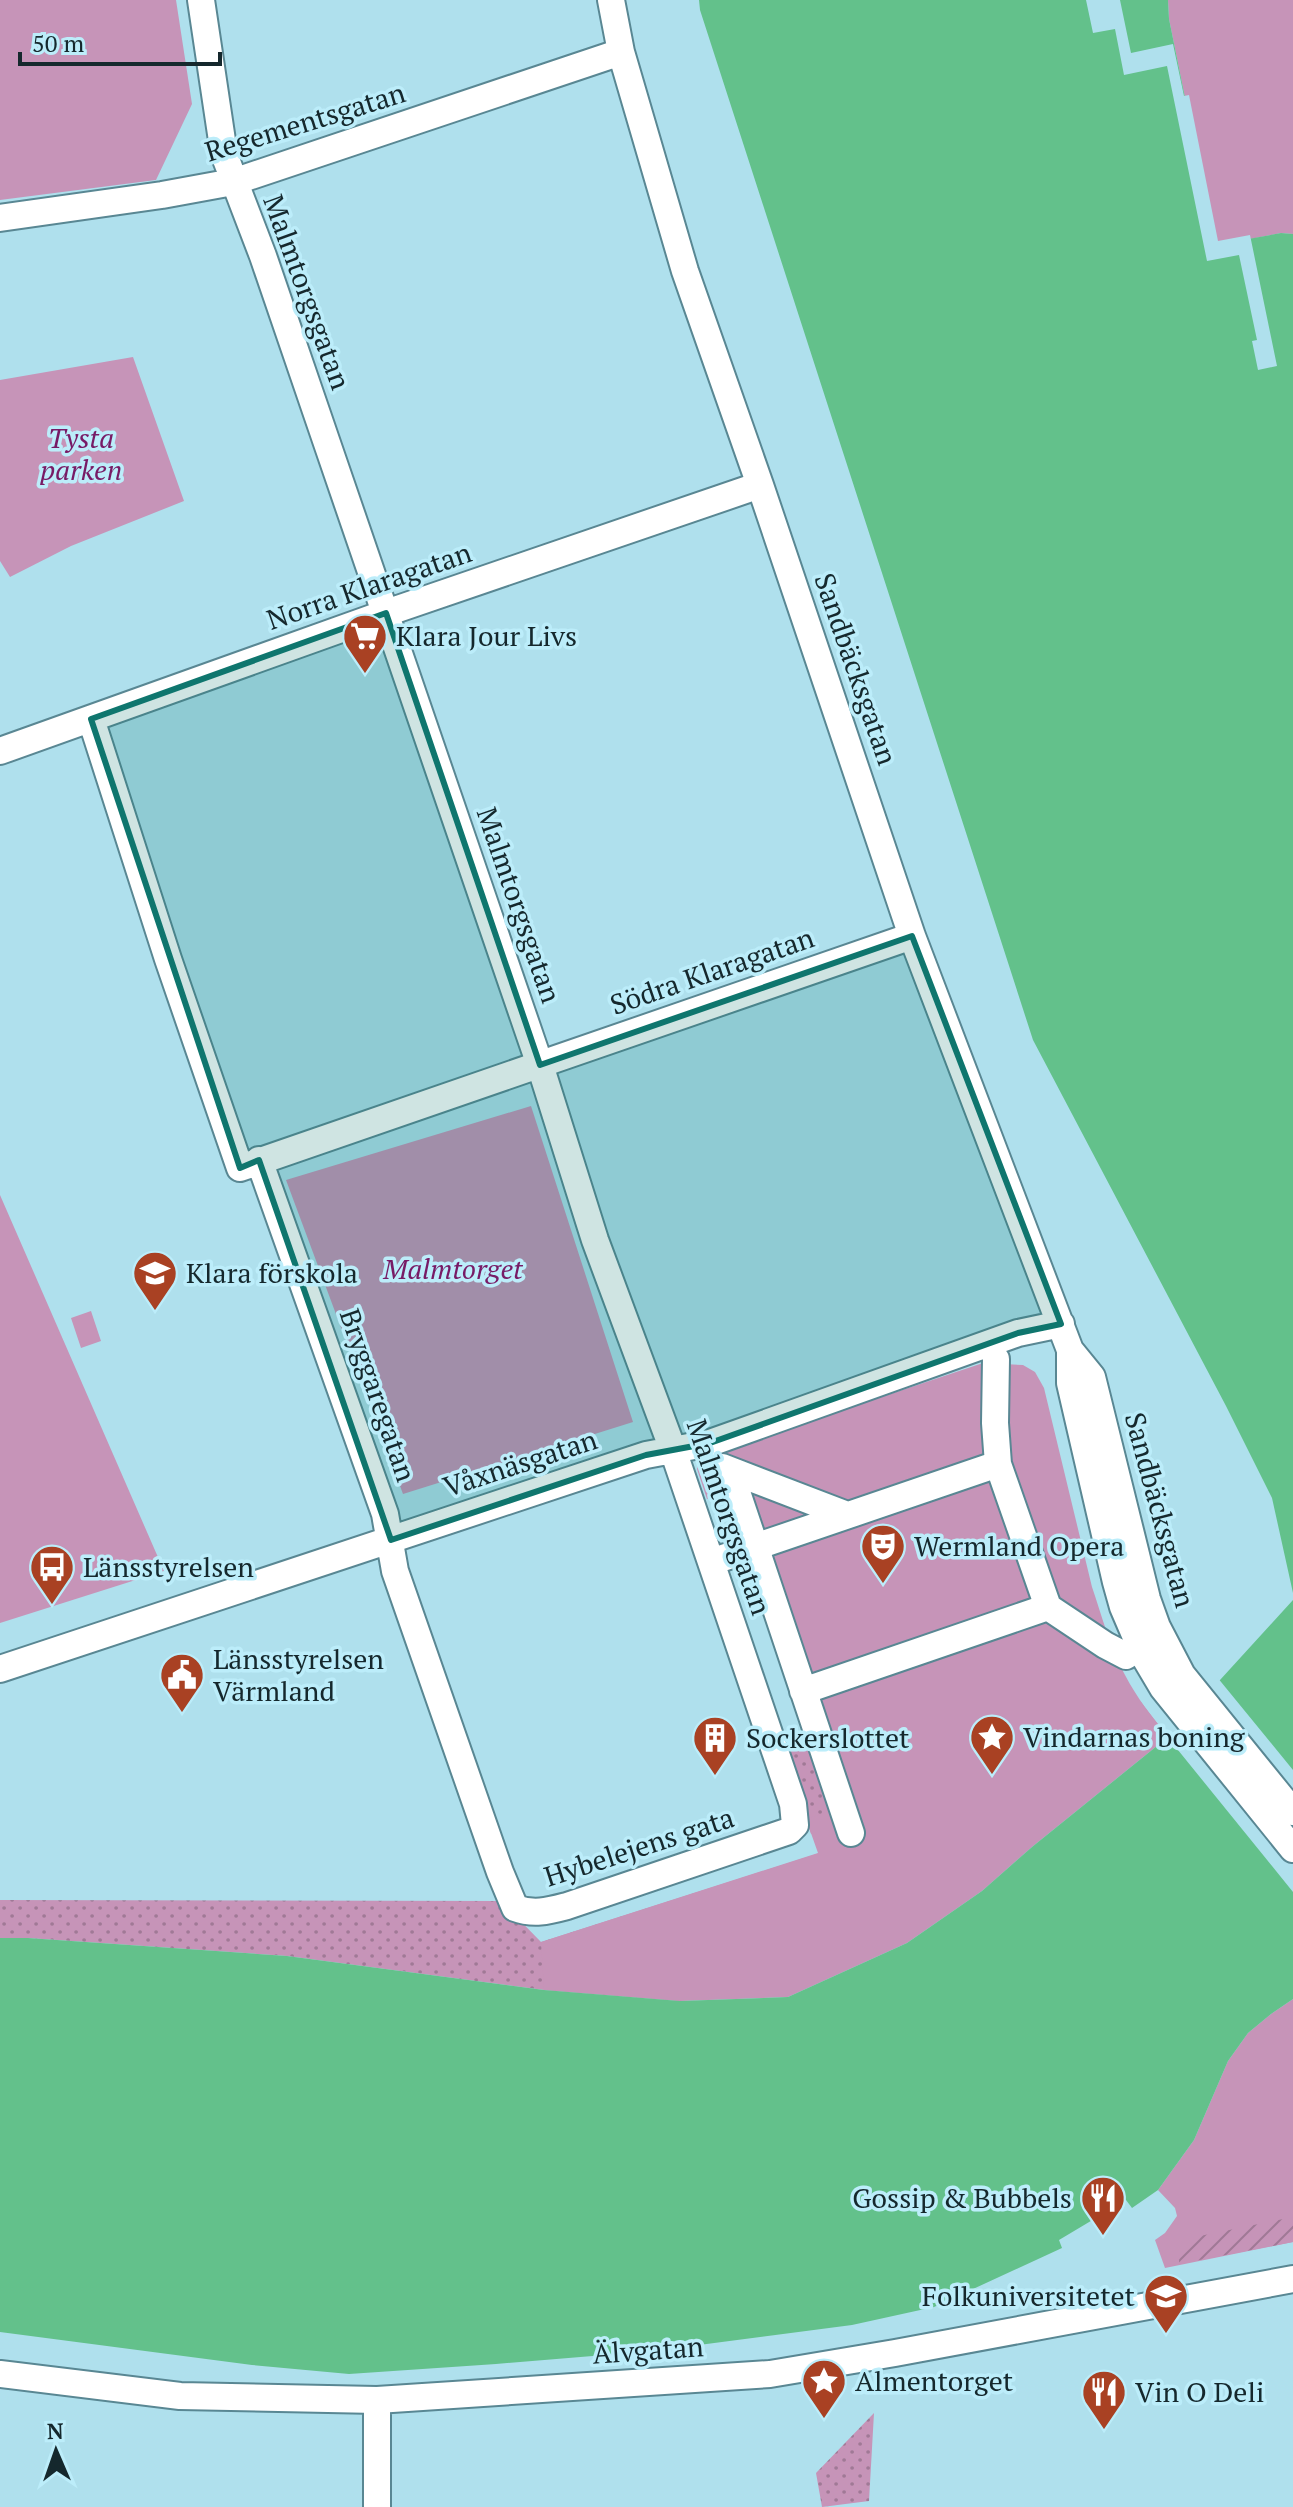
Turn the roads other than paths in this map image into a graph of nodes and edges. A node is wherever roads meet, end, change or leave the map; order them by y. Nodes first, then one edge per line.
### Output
1 (201, 0) edge
2 (611, 0) edge
3 (621, 52) junction
4 (233, 182) junction
5 (0, 218) edge
6 (760, 485) junction
7 (386, 613) junction
8 (91, 719) junction
9 (0, 751) edge
10 (912, 936) junction
11 (540, 1065) junction
12 (259, 1160) junction
13 (1061, 1324) junction
14 (996, 1359) dead end
15 (673, 1450) junction
16 (998, 1464) junction
17 (730, 1471) junction
18 (847, 1515) junction
19 (391, 1540) junction
20 (756, 1547) junction
21 (711, 1562) junction
22 (1048, 1607) junction
23 (1126, 1656) dead end
24 (0, 1669) edge
25 (803, 1691) junction
26 (1182, 1694) junction
27 (1293, 1812) edge
28 (795, 1825) joint
29 (851, 1833) dead end
30 (1293, 1849) edge
31 (508, 1894) joint
32 (1293, 2279) edge
33 (0, 2374) edge
34 (377, 2400) junction
35 (377, 2507) edge

1 - 4 street, Malmtorgsgatan
2 - 3 street, Sandbäcksgatan
3 - 4 street, Regementsgatan
3 - 6 street, Sandbäcksgatan
4 - 5 street, Regementsgatan
4 - 7 street, Malmtorgsgatan
6 - 7 street, Norra Klaragatan
6 - 10 street, Sandbäcksgatan
7 - 8 street, Norra Klaragatan
7 - 11 street, Malmtorgsgatan
8 - 9 street, Norra Klaragatan
8 - 12 street
10 - 11 street, Södra Klaragatan
10 - 13 street, Sandbäcksgatan
11 - 12 street, Södra Klaragatan
11 - 15 street, Malmtorgsgatan
12 - 19 street, Bryggaregatan
13 - 15 street, Våxnäsgatan
13 - 26 street, Sandbäcksgatan
14 - 16 street
15 - 17 street
15 - 19 street, Våxnäsgatan
15 - 21 street, Malmtorgsgatan
16 - 18 street
16 - 22 street
17 - 18 street
17 - 20 street
18 - 20 street
19 - 24 street, Våxnäsgatan
19 - 31 street, Bryggaregatan
20 - 21 street
20 - 25 street
21 - 28 street, Malmtorgsgatan
22 - 23 street
22 - 25 street
25 - 29 street
26 - 27 street
26 - 30 street
28 - 31 street, Hybelejens gata
32 - 34 street, Älvgatan
33 - 34 street, Älvgatan
34 - 35 street

